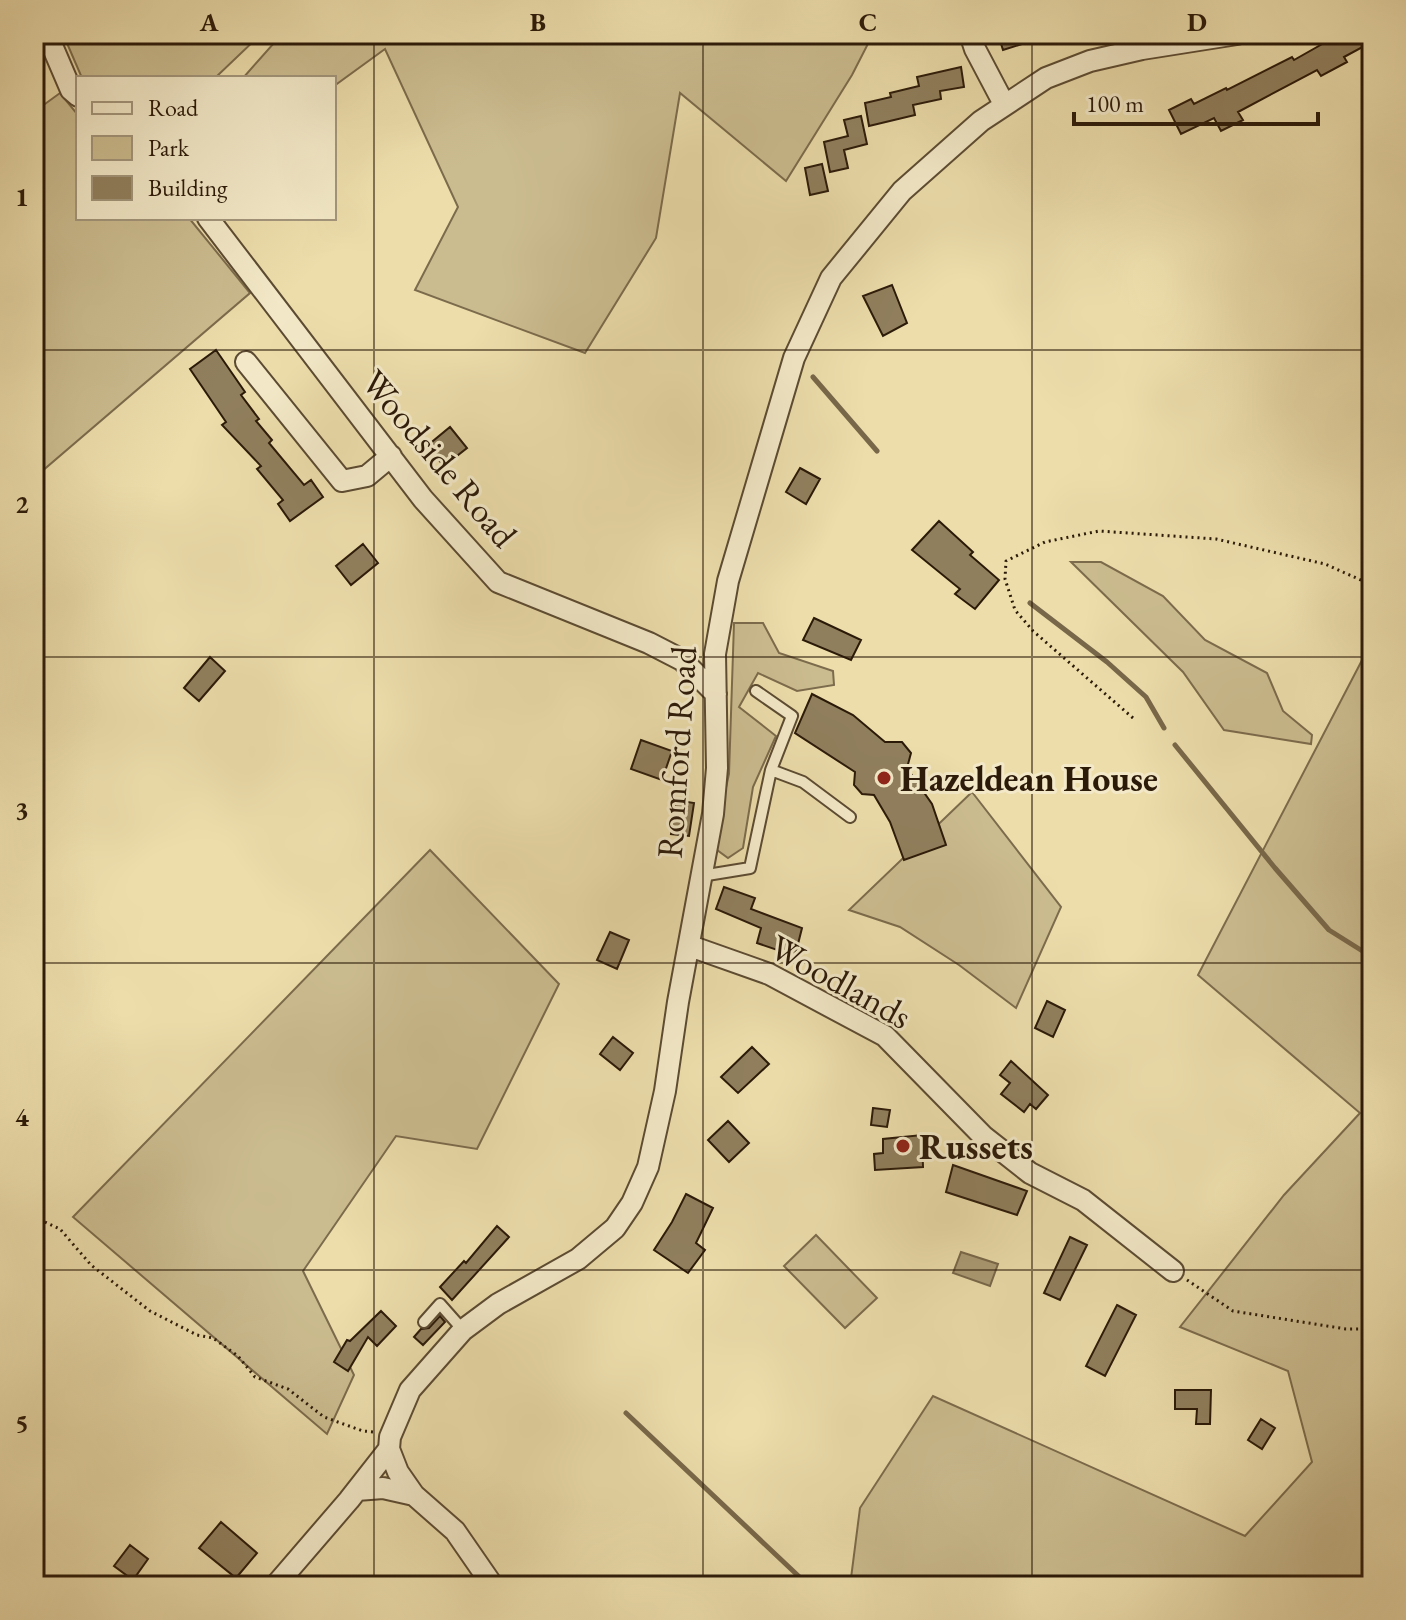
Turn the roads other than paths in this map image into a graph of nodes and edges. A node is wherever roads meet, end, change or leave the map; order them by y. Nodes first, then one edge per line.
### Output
1 (47, 34) edge
2 (970, 34) edge
3 (1237, 34) edge
4 (76, 94) edge
5 (1004, 104) junction
6 (210, 220) edge
7 (246, 362) dead end
8 (391, 456) junction
9 (756, 691) dead end
10 (716, 694) junction
11 (771, 770) junction
12 (850, 817) dead end
13 (701, 876) junction
14 (690, 946) junction
15 (1173, 1271) road end
16 (424, 1322) dead end
17 (463, 1330) junction
18 (389, 1443) junction
19 (357, 1490) junction
20 (414, 1495) junction
21 (275, 1586) edge
22 (493, 1586) edge

1 - 4 street
2 - 5 street
3 - 5 street, Romford Road
5 - 10 street, Romford Road
6 - 8 street, Woodside Road
7 - 8 street
8 - 10 street, Woodside Road
9 - 11 lane
10 - 13 street, Romford Road
11 - 12 lane
11 - 13 lane
13 - 14 street, Romford Road
14 - 15 street, Woodlands
14 - 17 street, Romford Road
16 - 17 lane
17 - 18 street, Romford Road
18 - 19 street, Romford Road
18 - 20 street
19 - 20 street
19 - 21 street, Romford Road
20 - 22 street

